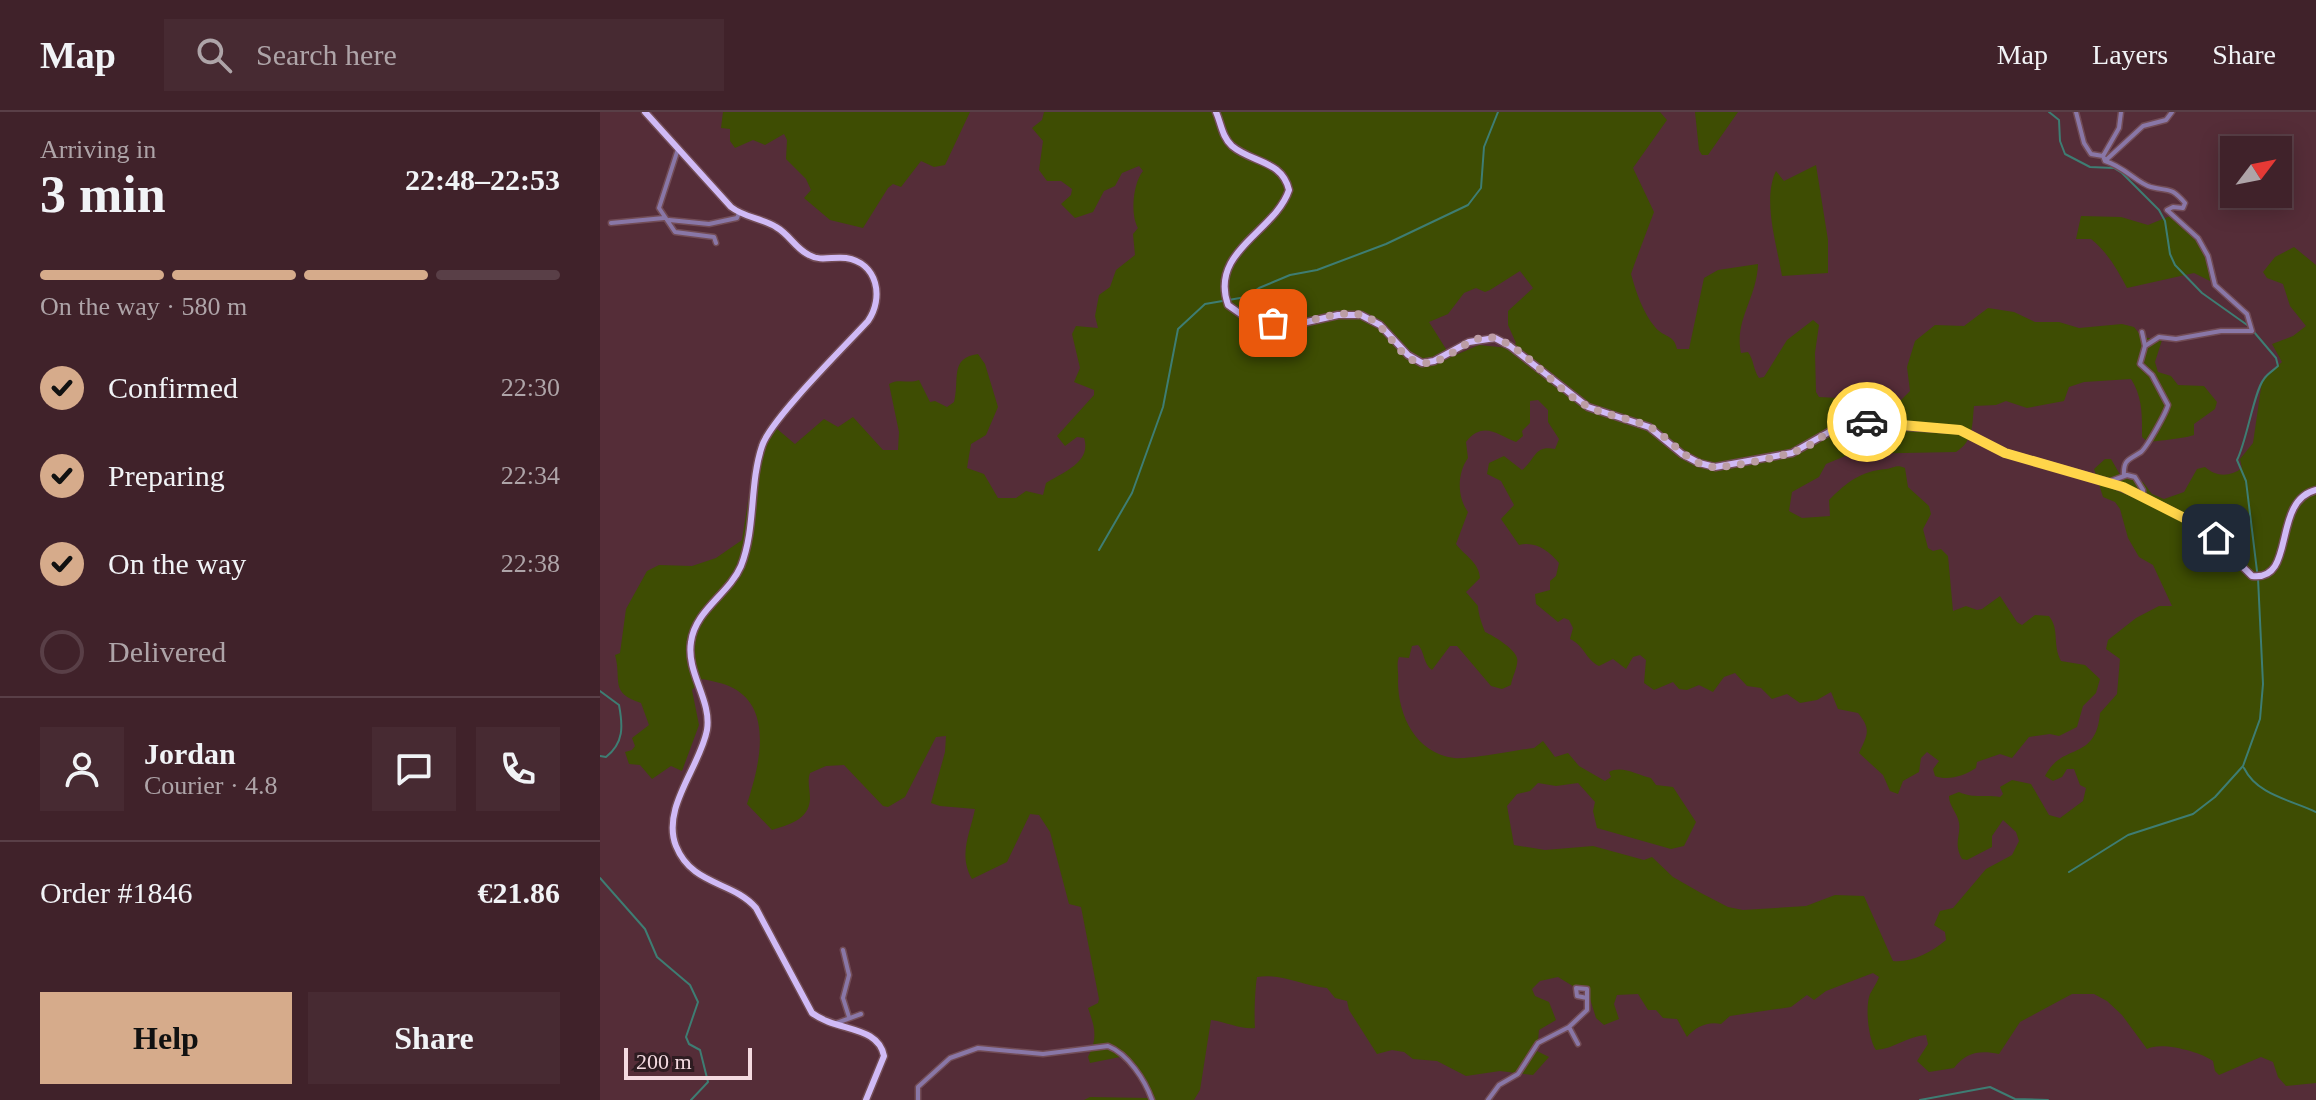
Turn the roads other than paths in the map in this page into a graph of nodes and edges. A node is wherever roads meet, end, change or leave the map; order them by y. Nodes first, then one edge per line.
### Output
1 (645, 112) edge
2 (1216, 112) edge
3 (2076, 112) edge
4 (2121, 112) edge
5 (2172, 112) edge
6 (678, 149) junction
7 (2104, 158) junction
8 (739, 213) junction
9 (667, 219) junction
10 (611, 223) dead end
11 (692, 223) junction
12 (688, 235) junction
13 (716, 243) dead end
14 (2142, 332) dead end
15 (2145, 346) junction
16 (2124, 476) junction
17 (2108, 482) junction
18 (2316, 490) edge
19 (2142, 496) junction
20 (843, 950) dead end
21 (1587, 998) dead end
22 (861, 1014) dead end
23 (849, 1017) junction
24 (832, 1026) junction
25 (1569, 1027) junction
26 (1578, 1044) dead end
27 (866, 1100) edge
28 (918, 1100) edge
29 (1152, 1100) edge
30 (1488, 1100) edge

1 - 6 main road
2 - 17 main road
3 - 7 street
4 - 7 street
5 - 7 street
6 - 8 main road
6 - 9 street
7 - 15 street
8 - 11 street
8 - 24 main road
9 - 10 street
9 - 11 street
9 - 12 street
11 - 12 street
12 - 13 street
14 - 15 street
15 - 16 street
16 - 17 street
16 - 19 street
17 - 19 main road
18 - 19 main road
20 - 23 street
21 - 25 street
22 - 23 street
23 - 24 street
24 - 27 main road
25 - 26 street
25 - 30 street
28 - 29 street

